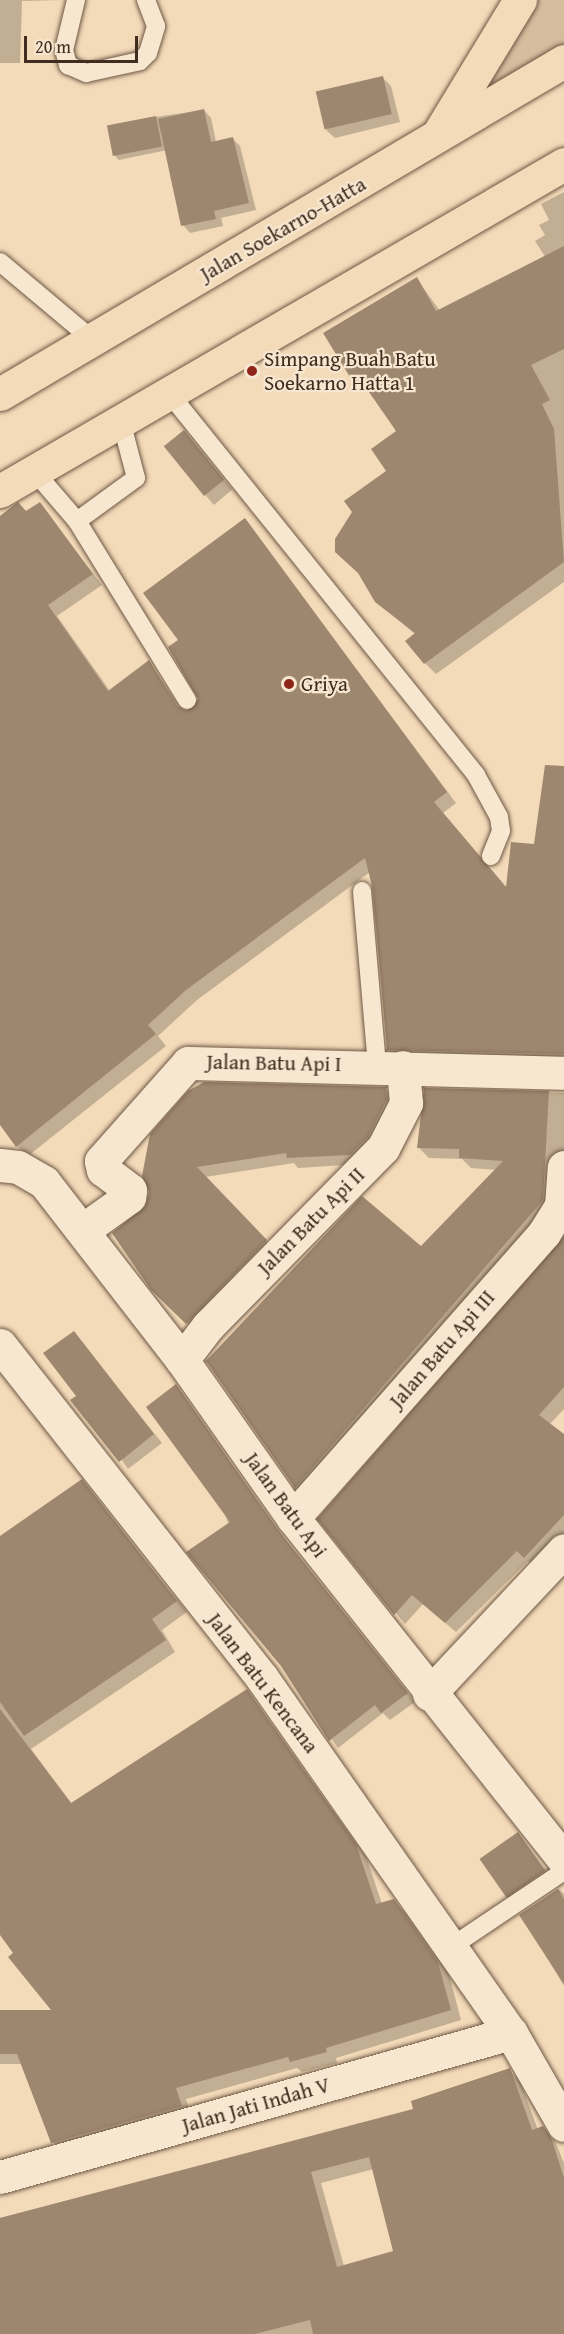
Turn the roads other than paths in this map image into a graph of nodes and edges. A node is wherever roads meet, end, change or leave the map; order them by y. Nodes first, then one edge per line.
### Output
1 (76, 0) edge
2 (146, 0) edge
3 (520, 0) edge
4 (564, 61) edge
5 (435, 140) junction
6 (564, 164) edge
7 (0, 262) edge
8 (93, 340) junction
9 (169, 393) junction
10 (0, 394) edge
11 (121, 421) junction
12 (34, 471) junction
13 (0, 491) edge
14 (77, 521) junction
15 (187, 700) dead end
16 (491, 856) dead end
17 (362, 891) dead end
18 (390, 1066) junction
19 (564, 1073) edge
20 (0, 1165) edge
21 (564, 1167) edge
22 (83, 1230) junction
23 (0, 1345) edge
24 (182, 1360) junction
25 (293, 1518) junction
26 (564, 1550) edge
27 (429, 1694) junction
28 (564, 1860) edge
29 (564, 1871) edge
30 (451, 1947) junction
31 (511, 2033) junction
32 (564, 2125) edge
33 (0, 2177) edge

1 - 2 lane
3 - 5 highway
4 - 5 highway, Jalan Soekarno-Hatta
5 - 8 highway, Jalan Soekarno-Hatta
6 - 9 highway
7 - 8 lane
8 - 10 highway, Jalan Soekarno-Hatta
9 - 11 highway
9 - 16 lane
11 - 12 highway
11 - 14 lane
12 - 13 highway
12 - 14 lane
14 - 15 lane
17 - 18 lane
18 - 19 street, Jalan Batu Api I
18 - 22 street, Jalan Batu Api I
18 - 24 street, Jalan Batu Api II
20 - 22 street, Jalan Batu Api
21 - 25 street, Jalan Batu Api III
22 - 24 street, Jalan Batu Api
23 - 30 street, Jalan Batu Kencana
24 - 25 street, Jalan Batu Api
25 - 27 street, Jalan Batu Api
26 - 27 street
27 - 28 street, Jalan Batu Api
29 - 30 lane
30 - 31 street, Jalan Batu Kencana
31 - 32 street, Jalan Batu Kencana
31 - 33 street, Jalan Jati Indah V

